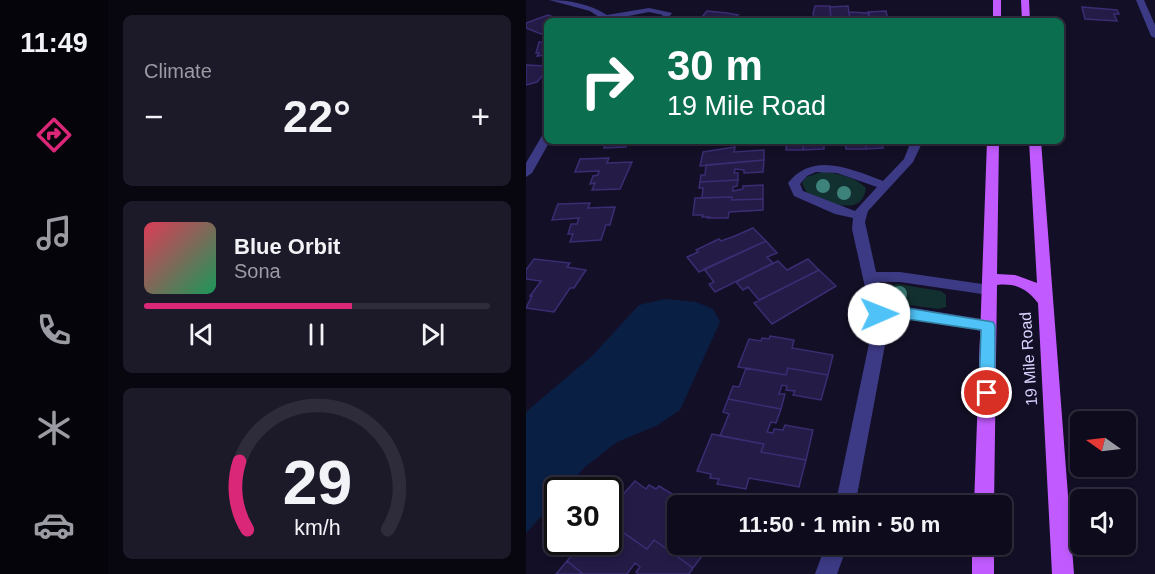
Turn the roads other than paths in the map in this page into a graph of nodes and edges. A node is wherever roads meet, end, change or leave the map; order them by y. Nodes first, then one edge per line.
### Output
1 (553, 0) edge
2 (997, 0) edge
3 (1025, 0) edge
4 (1140, 0) edge
5 (607, 18) edge
6 (613, 18) edge
7 (666, 18) edge
8 (997, 18) edge
9 (1026, 18) edge
10 (1154, 36) edge
11 (544, 141) edge
12 (916, 144) edge
13 (993, 144) edge
14 (1034, 144) edge
15 (526, 173) edge
16 (885, 186) junction
17 (859, 216) junction
18 (871, 277) junction
19 (989, 286) junction
20 (1046, 303) junction
21 (879, 314) junction
22 (988, 326) junction
23 (847, 495) edge
24 (984, 495) edge
25 (833, 555) edge
26 (983, 555) edge
27 (826, 574) edge
28 (982, 574) edge
29 (1063, 574) edge

1 - 5 street
2 - 8 main road
3 - 9 main road
4 - 10 street
6 - 7 street
11 - 15 street
12 - 16 street
13 - 19 main road
14 - 20 main road, 19 Mile Road
16 - 17 street
16 - 17 street
17 - 18 street
18 - 19 street
18 - 21 street
19 - 20 main road
19 - 22 main road
20 - 29 main road, 19 Mile Road
21 - 22 street
21 - 23 street
22 - 24 main road
25 - 27 street
26 - 28 main road

